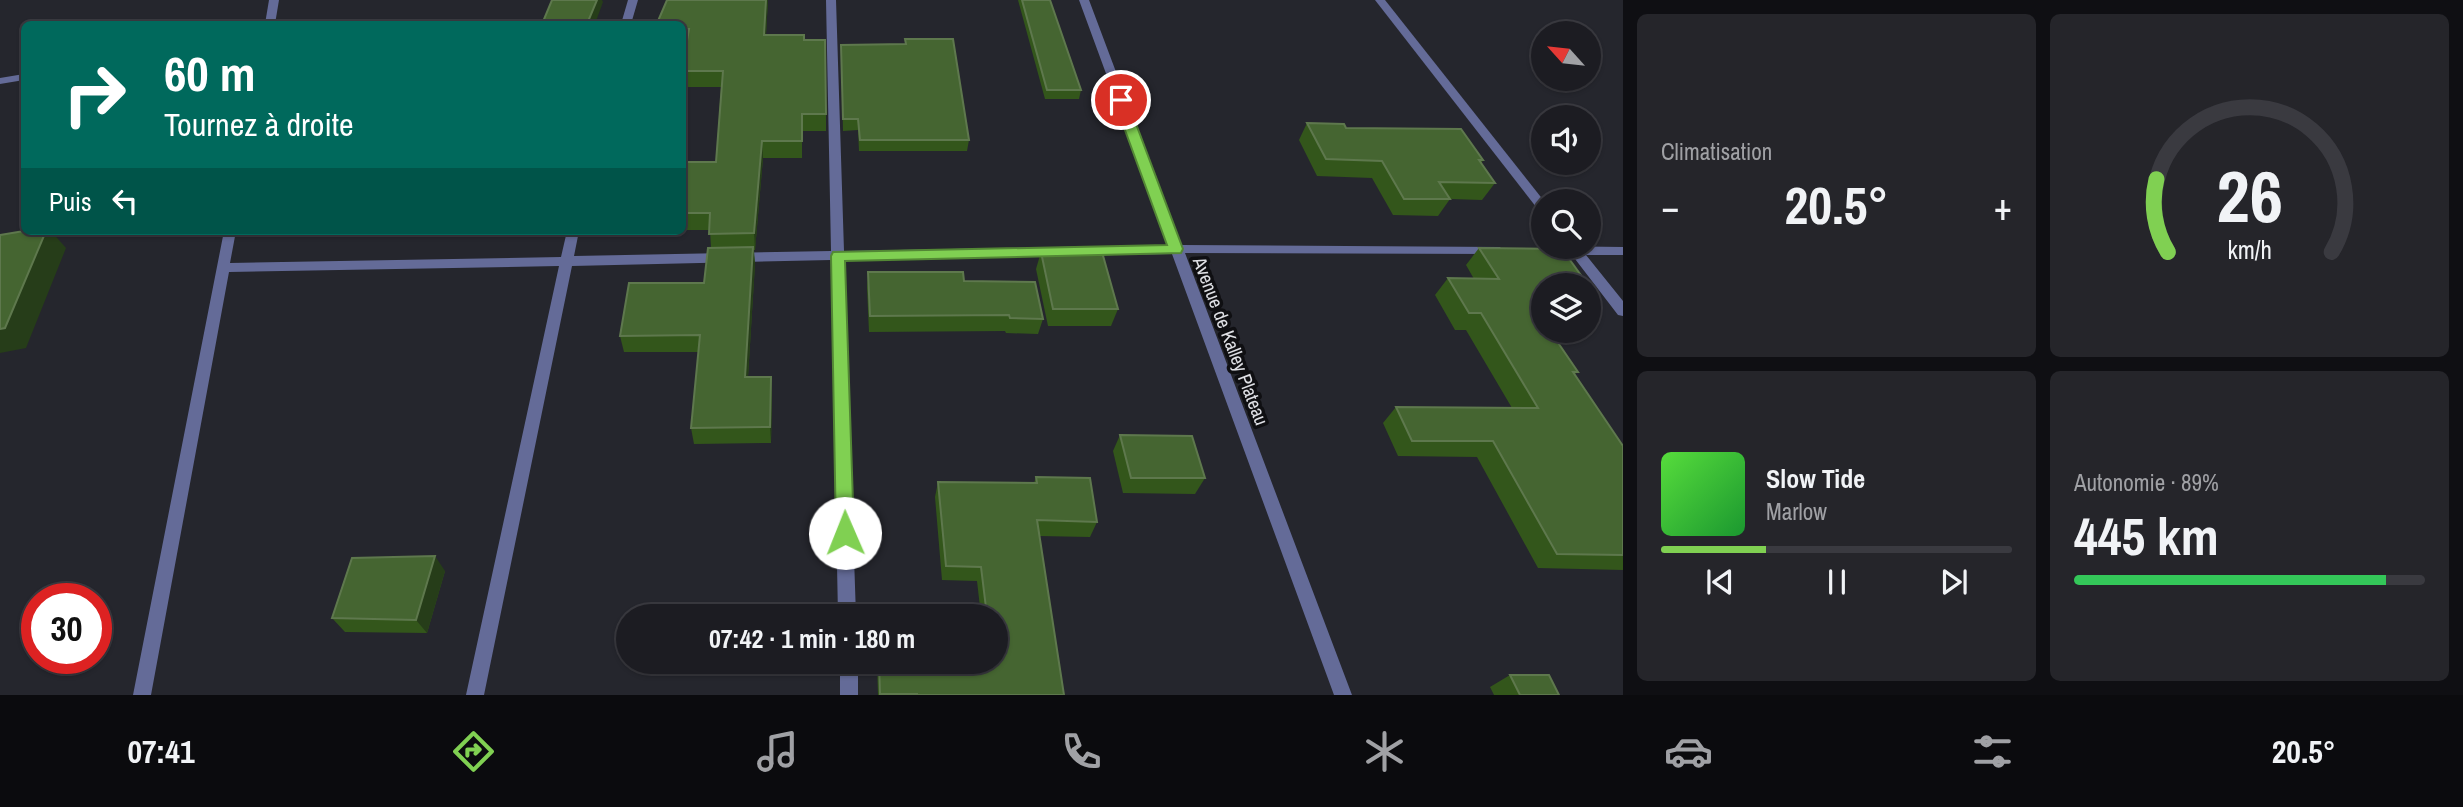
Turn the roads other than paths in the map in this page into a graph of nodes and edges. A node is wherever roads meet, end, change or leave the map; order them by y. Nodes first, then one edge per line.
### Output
1 (274, 0) edge
2 (633, 0) edge
3 (831, 0) edge
4 (1084, 0) edge
5 (1380, 0) edge
6 (270, 21) edge
7 (627, 21) edge
8 (21, 77) edge
9 (0, 81) edge
10 (1531, 192) edge
11 (229, 235) edge
12 (572, 235) edge
13 (1176, 249) junction
14 (1507, 250) edge
15 (1601, 250) edge
16 (1623, 251) edge
17 (838, 256) junction
18 (1582, 259) edge
19 (566, 261) junction
20 (223, 268) junction
21 (1623, 311) edge
22 (847, 604) edge
23 (849, 674) edge
24 (142, 695) edge
25 (475, 695) edge
26 (849, 695) edge
27 (1343, 695) edge

1 - 6 street
2 - 7 street
3 - 17 street
4 - 13 street, Avenue de Kalley Plateau
5 - 10 street
8 - 9 street
11 - 20 street
12 - 19 street
13 - 14 street
13 - 17 street
13 - 27 street, Avenue de Kalley Plateau
15 - 16 street
17 - 19 street
17 - 22 street
18 - 21 street
19 - 20 street
19 - 25 street
20 - 24 street
23 - 26 street

